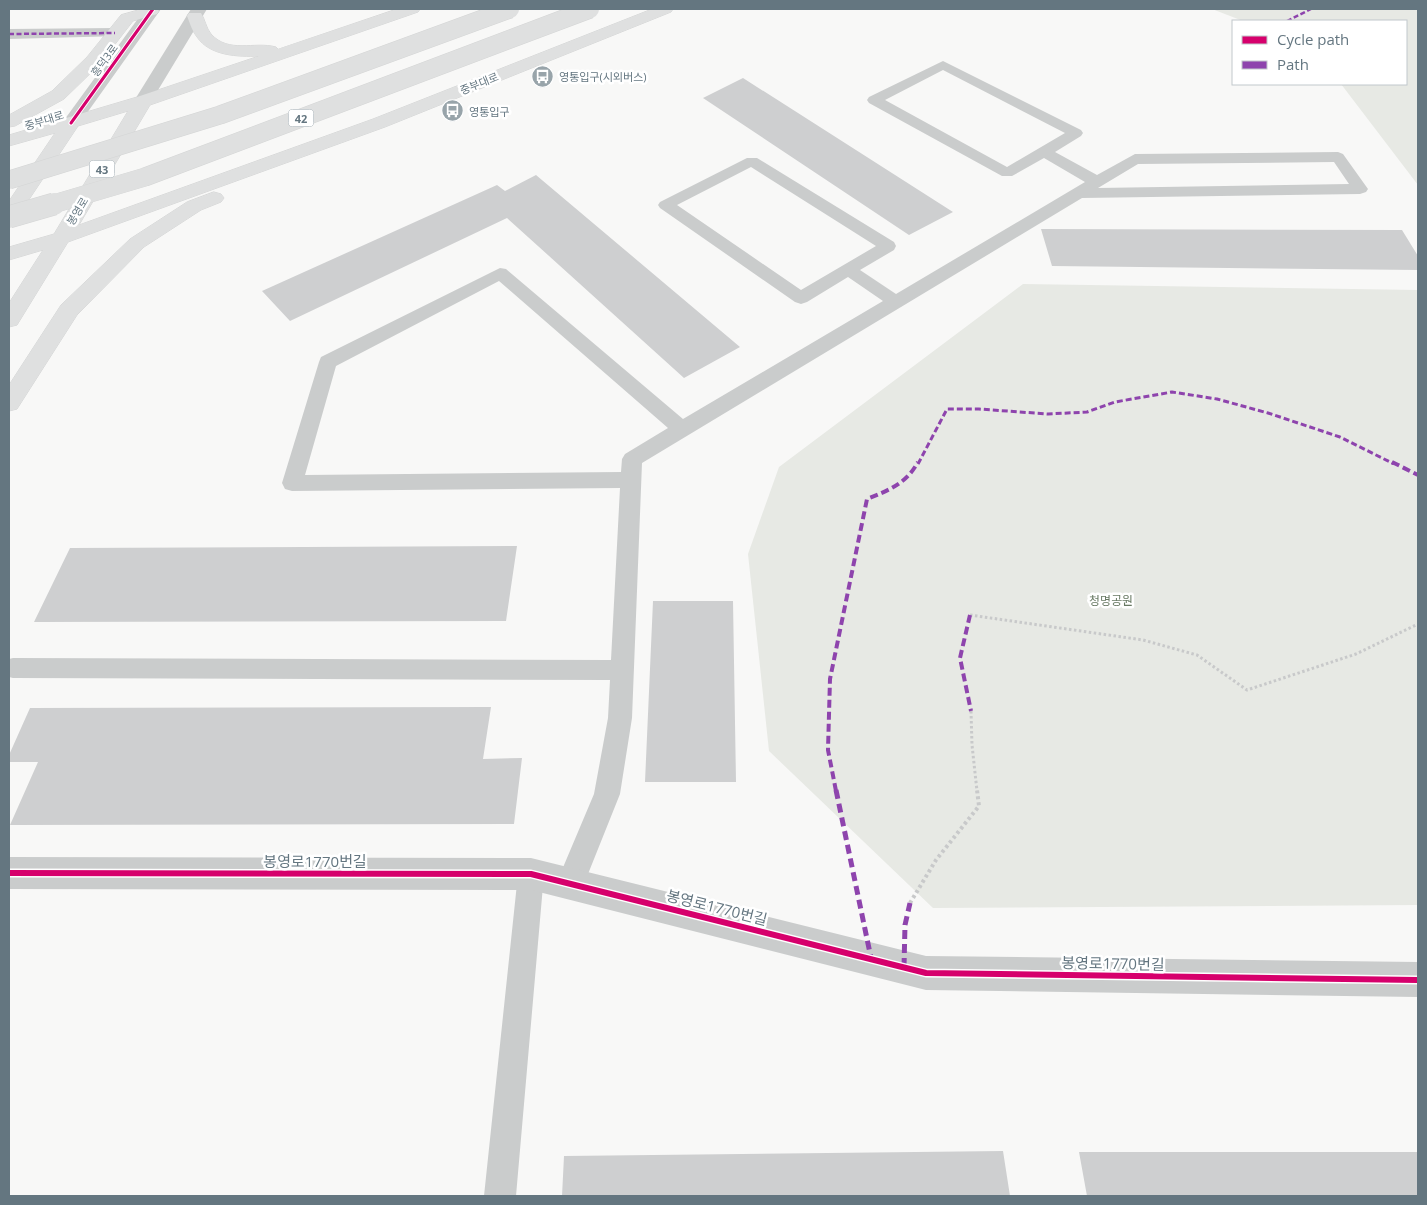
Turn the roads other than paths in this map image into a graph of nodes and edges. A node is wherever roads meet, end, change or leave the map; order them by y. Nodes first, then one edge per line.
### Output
1 (412, 9) edge
2 (510, 9) edge
3 (590, 9) edge
4 (665, 9) edge
5 (152, 10) edge
6 (197, 12) edge
7 (115, 33) junction
8 (9, 34) edge
9 (315, 42) junction
10 (143, 101) junction
11 (9, 122) edge
12 (71, 123) junction
13 (379, 123) junction
14 (9, 141) edge
15 (1044, 152) junction
16 (9, 180) edge
17 (1097, 182) junction
18 (1078, 194) junction
19 (9, 216) edge
20 (61, 238) junction
21 (9, 254) edge
22 (849, 270) junction
23 (896, 302) junction
24 (9, 320) edge
25 (9, 403) edge
26 (682, 429) junction
27 (631, 480) junction
28 (13, 668) dead end
29 (622, 670) junction
30 (9, 873) edge
31 (532, 874) junction
32 (570, 884) junction
33 (1418, 980) edge
34 (500, 1196) edge

1 - 9 main road, 중부대로
2 - 16 main road, 42, bridge
3 - 19 main road, 42, bridge
4 - 13 main road, 중부대로
5 - 7 main road
5 - 12 street, 흥덕3로
6 - 9 main road
6 - 10 street
7 - 8 street
7 - 11 main road
9 - 10 main road, 중부대로
10 - 12 main road, 중부대로
10 - 20 main road, 봉영로 / 43
12 - 14 main road, 중부대로
12 - 19 main road
13 - 20 main road, 중부대로
13 - 25 main road
15 - 15 lane
15 - 17 lane
17 - 18 lane
17 - 18 lane
18 - 23 lane
20 - 21 main road, 중부대로
20 - 24 main road, 봉영로 / 43
22 - 22 lane
22 - 23 lane
23 - 26 lane
26 - 27 lane
26 - 27 lane
27 - 29 lane
28 - 29 lane
29 - 32 lane
30 - 31 street, 봉영로1770번길
31 - 32 street, 봉영로1770번길
31 - 34 lane
32 - 33 street, 봉영로1770번길

